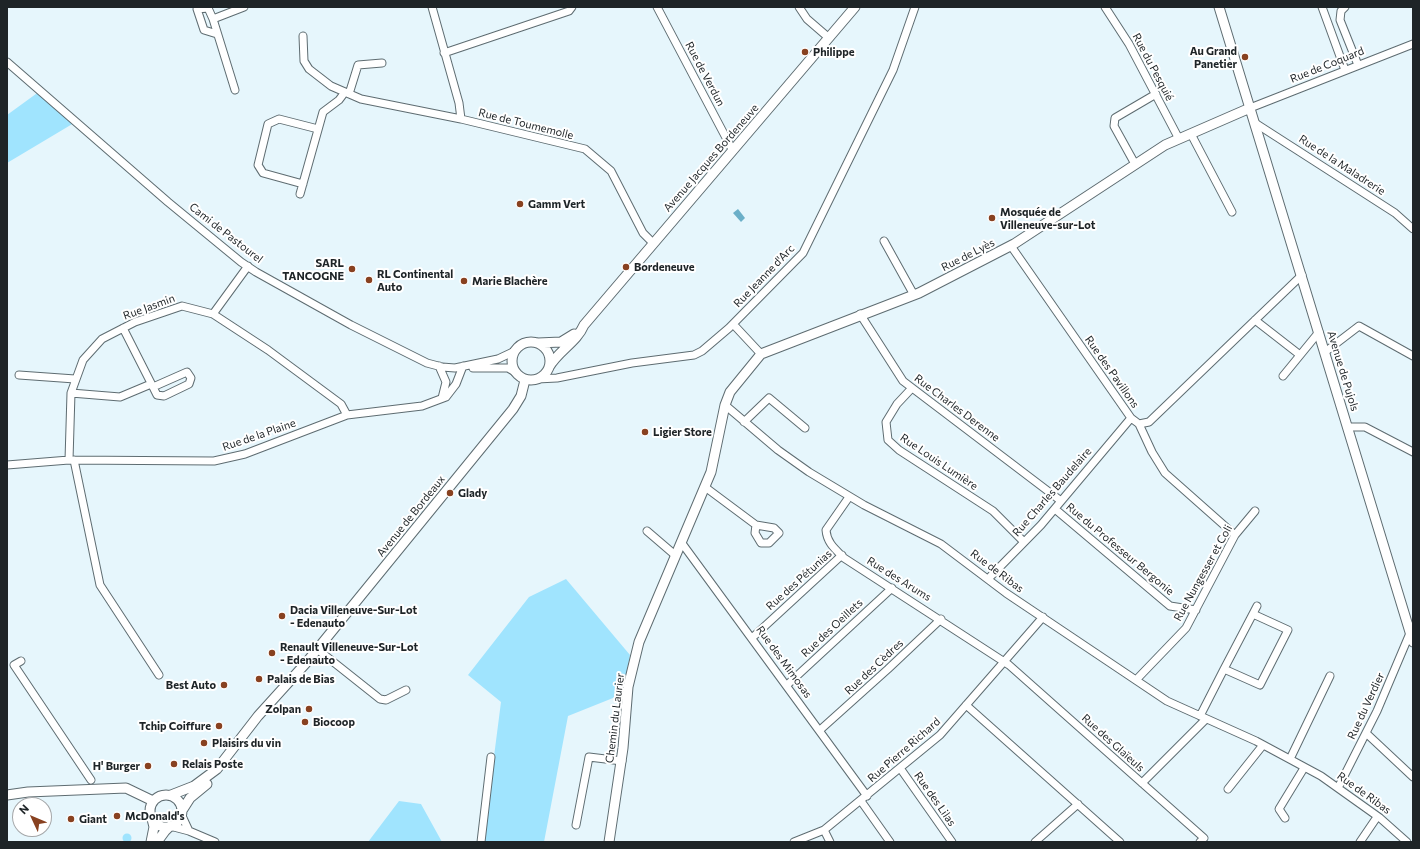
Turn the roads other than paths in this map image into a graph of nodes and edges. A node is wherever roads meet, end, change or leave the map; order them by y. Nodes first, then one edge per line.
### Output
1 (244, 7) edge
2 (432, 7) edge
3 (572, 7) edge
4 (657, 7) edge
5 (799, 7) edge
6 (855, 7) edge
7 (915, 7) edge
8 (1106, 7) edge
9 (1219, 7) edge
10 (1322, 7) edge
11 (1345, 7) edge
12 (212, 19) junction
13 (217, 34) junction
14 (303, 36) dead end
15 (829, 38) junction
16 (1413, 44) edge
17 (444, 53) junction
18 (7, 62) edge
19 (382, 63) dead end
20 (1358, 65) junction
21 (1345, 70) junction
22 (235, 90) dead end
23 (347, 93) junction
24 (1156, 94) junction
25 (1250, 108) junction
26 (461, 119) junction
27 (1255, 123) junction
28 (318, 129) junction
29 (1191, 134) junction
30 (1179, 139) junction
31 (733, 151) junction
32 (1135, 164) junction
33 (303, 184) junction
34 (300, 194) dead end
35 (1232, 212) dead end
36 (1413, 218) edge
37 (1404, 221) junction
38 (1413, 229) edge
39 (884, 241) dead end
40 (653, 243) junction
41 (1011, 246) junction
42 (248, 266) junction
43 (1302, 275) junction
44 (914, 295) junction
45 (213, 314) junction
46 (860, 314) junction
47 (1255, 320) junction
48 (733, 324) junction
49 (584, 325) junction
50 (123, 328) junction
51 (1319, 332) junction
52 (536, 343) junction
53 (515, 351) junction
54 (1325, 352) junction
55 (761, 354) junction
56 (1300, 355) junction
57 (1413, 356) edge
58 (439, 366) junction
59 (463, 366) junction
60 (549, 367) junction
61 (514, 372) junction
62 (19, 375) dead end
63 (1283, 376) dead end
64 (561, 377) junction
65 (75, 379) junction
66 (537, 379) junction
67 (525, 380) junction
68 (152, 385) junction
69 (912, 388) junction
70 (71, 393) junction
71 (442, 398) junction
72 (725, 405) junction
73 (347, 415) junction
74 (1131, 418) junction
75 (744, 422) junction
76 (1139, 424) junction
77 (1348, 427) junction
78 (805, 428) dead end
79 (1413, 452) edge
80 (71, 460) junction
81 (7, 465) edge
82 (705, 487) junction
83 (849, 497) junction
84 (1061, 501) junction
85 (1055, 508) junction
86 (1255, 511) dead end
87 (756, 525) dead end
88 (646, 531) dead end
89 (1235, 535) junction
90 (681, 542) junction
91 (1024, 542) junction
92 (675, 555) junction
93 (842, 556) junction
94 (988, 579) junction
95 (892, 588) junction
96 (1257, 606) dead end
97 (1196, 610) junction
98 (1253, 614) junction
99 (1043, 617) junction
100 (941, 619) junction
101 (1411, 629) edge
102 (752, 637) junction
103 (1413, 642) edge
104 (317, 649) junction
105 (22, 661) dead end
106 (1003, 662) junction
107 (306, 663) junction
108 (1224, 669) junction
109 (159, 676) dead end
110 (1330, 676) dead end
111 (1136, 680) junction
112 (787, 685) junction
113 (406, 690) dead end
114 (966, 705) junction
115 (257, 718) junction
116 (1203, 718) junction
117 (820, 730) junction
118 (1366, 733) junction
119 (1263, 745) junction
120 (238, 751) junction
121 (491, 757) dead end
122 (1290, 759) junction
123 (622, 761) junction
124 (900, 768) junction
125 (1304, 768) junction
126 (1413, 777) edge
127 (91, 780) dead end
128 (1142, 784) junction
129 (1338, 788) junction
130 (1228, 789) dead end
131 (7, 794) edge
132 (171, 795) junction
133 (867, 796) junction
134 (153, 801) junction
135 (860, 801) junction
136 (1078, 804) junction
137 (182, 813) junction
138 (1377, 817) junction
139 (152, 818) junction
140 (1284, 818) dead end
141 (576, 825) dead end
142 (170, 826) junction
143 (824, 830) junction
144 (189, 831) junction
145 (151, 842) edge
146 (157, 842) edge
147 (215, 842) edge
148 (481, 842) edge
149 (609, 842) edge
150 (794, 842) edge
151 (830, 842) edge
152 (890, 842) edge
153 (952, 842) edge
154 (1035, 842) edge
155 (1120, 842) edge
156 (1200, 842) edge
157 (1360, 842) edge
158 (1407, 842) edge

1 - 12 street
2 - 17 street, Rue de Toumemolle
3 - 17 street
4 - 31 street, Rue de Verdun
5 - 15 street
6 - 15 main road, Avenue Jacques Bordeneuve
7 - 48 street, Rue Jeanne d'Arc
8 - 24 street, Rue du Pesquié
9 - 25 main road, Avenue de Pujols
10 - 21 street
11 - 20 street
12 - 13 street
12 - 13 street
13 - 22 street
14 - 23 street
15 - 31 main road, Avenue Jacques Bordeneuve
16 - 20 street, Rue de Coquard
17 - 26 street, Rue de Toumemolle
18 - 42 street, Cami de Pastourel
19 - 23 street
20 - 21 street, Rue de Coquard
21 - 25 street, Rue de Coquard
23 - 26 street
23 - 28 street
24 - 30 street, Rue du Pesquié
24 - 32 street
25 - 27 main road, Avenue de Pujols
25 - 29 main road, Rue de Lyès
26 - 40 street, Rue de Toumemolle
27 - 37 street, Rue de la Maladrerie
27 - 43 main road, Avenue de Pujols
28 - 33 street
28 - 33 street
29 - 30 main road, Rue de Lyès
29 - 35 street
30 - 32 main road, Rue de Lyès
31 - 40 main road, Avenue Jacques Bordeneuve
32 - 41 main road, Rue de Lyès
33 - 34 street
36 - 37 street
37 - 38 street, Rue de la Maladrerie
39 - 44 street
40 - 49 main road, Avenue Jacques Bordeneuve
41 - 44 main road, Rue de Lyès
41 - 74 street, Rue des Pavillons
42 - 45 street
42 - 58 street, Cami de Pastourel
43 - 47 street, Rue des Pavillons
43 - 51 main road, Avenue de Pujols
44 - 46 main road, Rue de Lyès
45 - 50 street, Rue Jasmin
45 - 73 street, Rue Jasmin
46 - 55 main road, Rue de Lyès
46 - 69 street, Rue Charles Derenne
47 - 56 street
47 - 76 street, Rue des Pavillons
48 - 55 street
48 - 64 street, Rue Jeanne d'Arc
49 - 52 main road, Avenue Jacques Bordeneuve
49 - 60 main road, Avenue Jacques Bordeneuve
50 - 65 street, Rue Jasmin
50 - 68 street
51 - 54 main road, Avenue de Pujols
51 - 56 street
52 - 53 main road
52 - 60 main road
53 - 59 street, Cami de Pastourel
53 - 61 main road
54 - 57 street
54 - 77 main road, Avenue de Pujols
55 - 72 main road, Chemin du Laurier
56 - 63 street
58 - 59 street, Cami de Pastourel
58 - 71 street
59 - 61 street, Cami de Pastourel
59 - 71 street, Rue de la Plaine
60 - 64 street
60 - 66 main road
61 - 67 main road
62 - 65 street
64 - 66 street, Rue Jeanne d'Arc
65 - 70 street, Rue Jasmin
66 - 67 main road
67 - 104 main road, Avenue de Bordeaux
68 - 68 street
68 - 70 street
69 - 84 street, Rue Charles Derenne
69 - 91 street, Rue Louis Lumière
70 - 80 street, Rue Jasmin
71 - 73 street, Rue de la Plaine
72 - 75 street, Rue de Ribas
72 - 82 main road, Chemin du Laurier
73 - 80 street, Rue de la Plaine
74 - 76 street, Rue des Pavillons
74 - 84 street, Rue Charles Baudelaire
75 - 78 street
75 - 83 street, Rue de Ribas
76 - 89 street
77 - 79 street
77 - 101 main road, Avenue de Pujols
80 - 81 street, Rue de la Plaine
80 - 109 street, Rue Jasmin
82 - 87 street
82 - 90 main road, Chemin du Laurier
83 - 93 street, Rue des Arums
83 - 94 street, Rue de Ribas
84 - 85 street, Rue Charles Baudelaire
85 - 91 street, Rue Charles Baudelaire
85 - 97 street, Rue du Professeur Bergonie
86 - 89 street, Rue Nungesser et Coli
88 - 92 street
89 - 97 street, Rue Nungesser et Coli
90 - 92 main road, Chemin du Laurier
90 - 102 street, Rue des Mimosas
91 - 94 street, Rue Charles Baudelaire
92 - 123 main road, Chemin du Laurier
93 - 95 street, Rue des Arums
93 - 102 street, Rue des Pétunias
94 - 99 street, Rue de Ribas
95 - 100 street, Rue des Arums
95 - 112 street, Rue des Oeillets
96 - 98 street
97 - 111 street, Rue Nungesser et Coli
98 - 108 street
98 - 108 street
99 - 106 street, Rue Pierre Richard
99 - 111 street, Rue de Ribas
100 - 106 street, Rue des Arums
100 - 117 street, Rue des Cèdres
101 - 103 main road, Avenue de Pujols
101 - 118 street, Rue du Verdier
102 - 112 street, Rue des Mimosas
104 - 107 main road, Avenue de Bordeaux
104 - 113 street
105 - 127 street
106 - 114 street, Rue Pierre Richard
106 - 128 street, Rue des Glaïeuls
107 - 115 main road, Avenue de Bordeaux
107 - 120 main road, Avenue de Bordeaux
108 - 116 street
110 - 122 street
111 - 116 street, Rue de Ribas
112 - 117 street, Rue des Mimosas
114 - 124 street, Rue Pierre Richard
114 - 136 street
115 - 120 main road
115 - 132 main road, Avenue de Bordeaux
116 - 119 street, Rue de Ribas
116 - 128 street
117 - 133 street, Rue des Mimosas
118 - 126 street
118 - 129 street, Rue du Verdier
119 - 122 street, Rue de Ribas
119 - 130 street
120 - 137 main road, Avenue de Bordeaux
121 - 148 street
122 - 125 street, Rue de Ribas
123 - 141 street
123 - 149 main road, Chemin du Laurier
124 - 133 street, Rue Pierre Richard
124 - 153 street, Rue des Lilas
125 - 129 street, Rue de Ribas
125 - 140 street
128 - 156 street, Rue des Glaïeuls
129 - 138 street, Rue de Ribas
131 - 134 main road
132 - 134 main road
132 - 137 main road
133 - 135 street, Rue Pierre Richard
134 - 139 main road
135 - 143 street, Rue Pierre Richard
135 - 152 street
136 - 154 street
136 - 155 street
137 - 142 main road
137 - 144 street
138 - 157 street
138 - 158 street, Rue de Ribas
139 - 142 main road
139 - 145 main road
142 - 144 street
142 - 146 main road
143 - 150 street, Rue Pierre Richard
143 - 151 street
144 - 147 street

